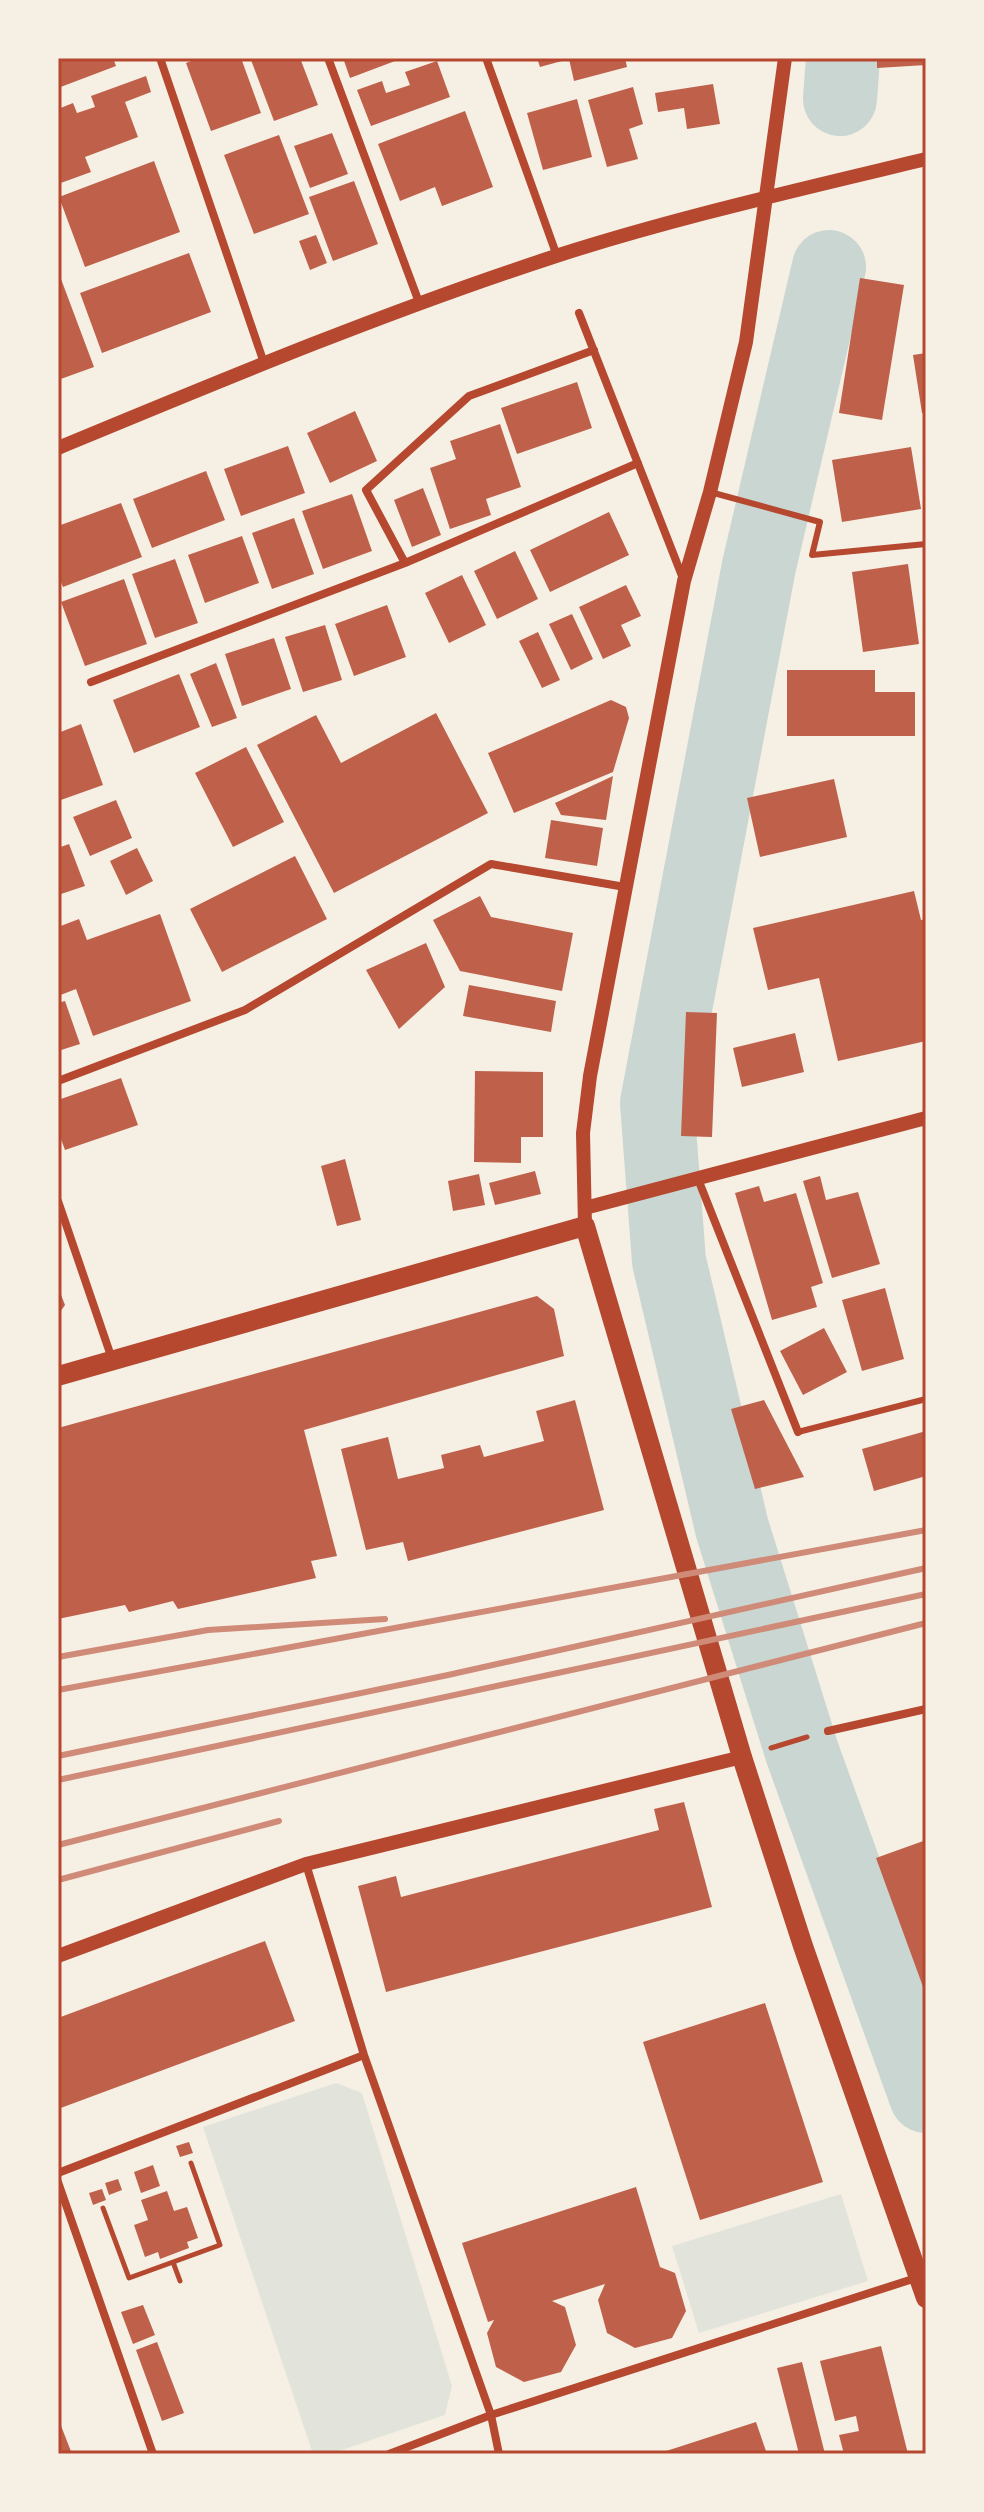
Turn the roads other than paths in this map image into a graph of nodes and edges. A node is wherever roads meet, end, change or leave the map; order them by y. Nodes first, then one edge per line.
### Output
1 (160, 58) edge
2 (328, 58) edge
3 (486, 58) edge
4 (785, 58) edge
5 (926, 159) edge
6 (766, 197) junction
7 (557, 256) junction
8 (420, 306) junction
9 (579, 313) dead end
10 (594, 350) junction
11 (264, 363) junction
12 (58, 448) edge
13 (638, 463) junction
14 (710, 492) junction
15 (926, 544) edge
16 (405, 563) junction
17 (684, 581) junction
18 (91, 682) dead end
19 (625, 887) junction
20 (58, 1081) edge
21 (926, 1118) edge
22 (698, 1179) junction
23 (58, 1201) edge
24 (585, 1217) junction
25 (113, 1361) junction
26 (58, 1376) edge
27 (926, 1399) edge
28 (798, 1432) joint
29 (926, 1709) edge
30 (828, 1731) road end
31 (742, 1757) junction
32 (306, 1864) junction
33 (58, 1956) edge
34 (364, 2055) junction
35 (58, 2173) edge
36 (58, 2182) edge
37 (920, 2276) junction
38 (926, 2298) edge
39 (491, 2415) junction
40 (153, 2454) edge
41 (389, 2454) edge
42 (499, 2454) edge

1 - 11 street
2 - 8 street
3 - 7 street
4 - 6 street
5 - 6 street
6 - 7 street
6 - 14 street
7 - 8 street
8 - 11 street
9 - 10 street
10 - 13 street
10 - 16 street
11 - 12 street
13 - 16 street
13 - 17 street
14 - 15 lane
14 - 17 street
16 - 18 street
17 - 19 street
19 - 20 street
19 - 24 street
21 - 22 street
22 - 24 street
22 - 28 street
23 - 25 street
24 - 25 main road
24 - 31 main road
25 - 26 main road
27 - 28 lane
29 - 30 street
31 - 32 street
31 - 37 main road
32 - 33 street
32 - 34 street
34 - 35 street
34 - 39 street
36 - 40 street
37 - 38 main road
37 - 39 street
39 - 41 street
39 - 42 street

